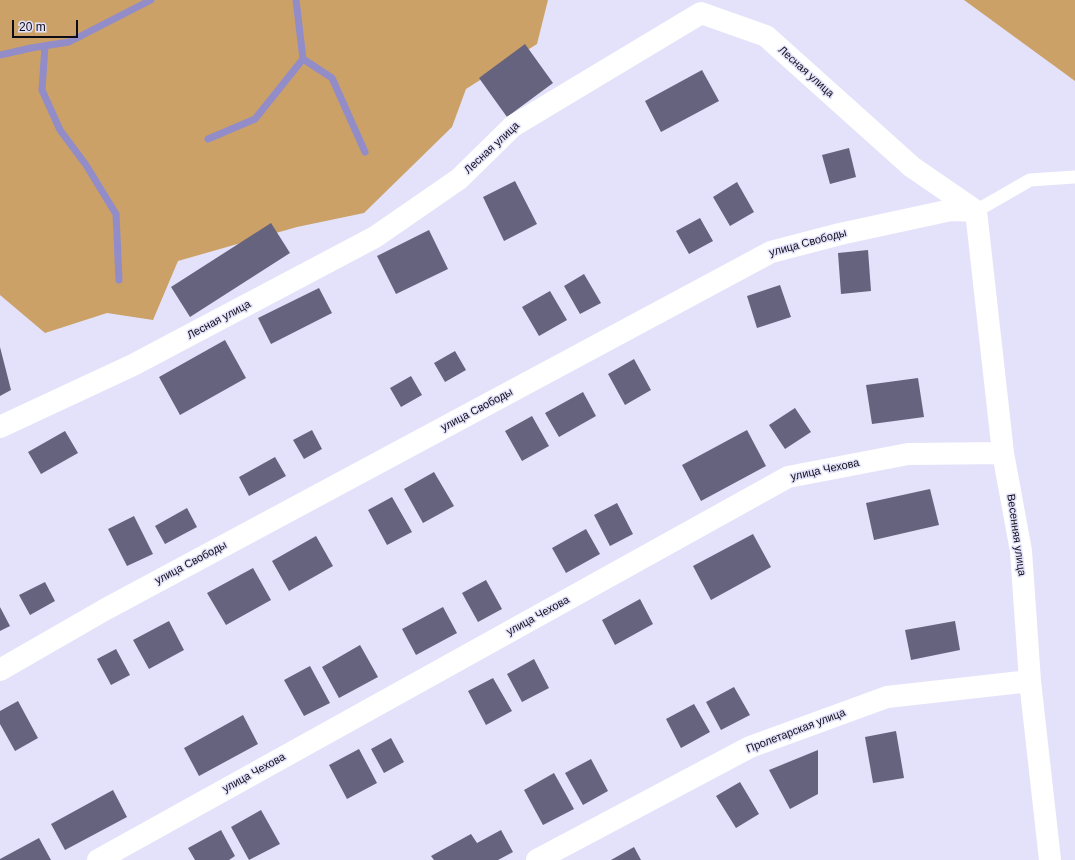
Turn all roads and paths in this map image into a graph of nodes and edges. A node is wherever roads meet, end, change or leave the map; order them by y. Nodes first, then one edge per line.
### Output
1 (1075, 177) edge
2 (976, 211) junction
3 (0, 427) edge
4 (1003, 453) junction
5 (0, 670) edge
6 (1030, 681) junction
7 (98, 860) edge
8 (537, 860) edge
9 (1050, 860) edge

1 - 2 lane
2 - 3 street, Лесная улица
2 - 4 street, Весенняя улица
2 - 5 street, улица Свободы
4 - 6 street, Весенняя улица
4 - 7 street, улица Чехова
6 - 8 street, Пролетарская улица
6 - 9 street, Весенняя улица

